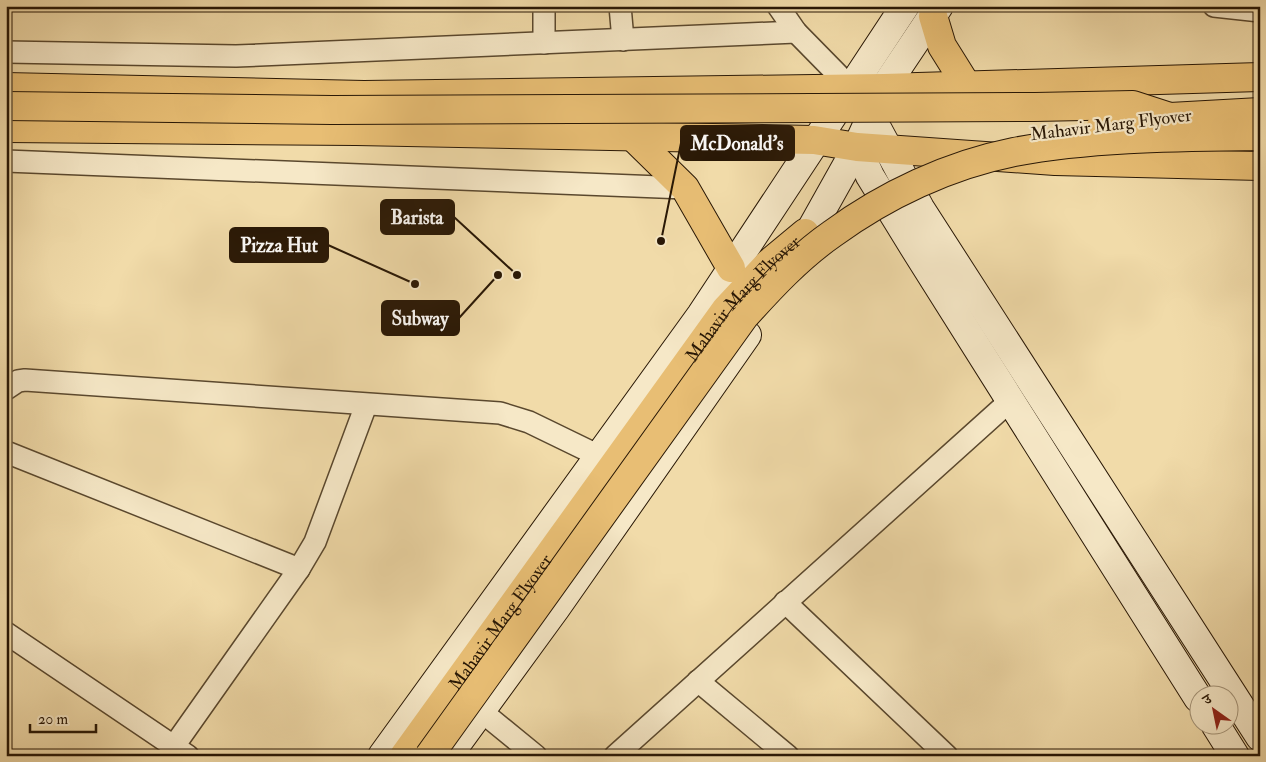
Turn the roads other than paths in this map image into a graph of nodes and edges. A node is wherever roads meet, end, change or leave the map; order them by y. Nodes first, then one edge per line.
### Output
1 (544, 6) edge
2 (620, 6) edge
3 (778, 6) edge
4 (904, 6) edge
5 (1214, 6) edge
6 (936, 11) edge
7 (1260, 11) edge
8 (796, 32) junction
9 (623, 40) junction
10 (544, 43) junction
11 (6, 52) edge
12 (1260, 77) edge
13 (967, 86) junction
14 (6, 87) edge
15 (850, 87) junction
16 (884, 88) junction
17 (6, 106) edge
18 (1260, 112) edge
19 (870, 116) junction
20 (1170, 117) junction
21 (6, 128) edge
22 (1260, 136) edge
23 (633, 137) junction
24 (814, 140) junction
25 (856, 147) junction
26 (887, 149) junction
27 (6, 161) edge
28 (1260, 166) edge
29 (685, 188) junction
30 (732, 268) junction
31 (6, 389) edge
32 (1011, 400) junction
33 (366, 405) junction
34 (6, 452) edge
35 (599, 456) junction
36 (300, 569) junction
37 (785, 602) junction
38 (6, 633) edge
39 (698, 682) junction
40 (1189, 684) edge
41 (481, 711) junction
42 (1222, 734) edge
43 (1260, 737) edge
44 (181, 751) edge
45 (382, 756) edge
46 (404, 756) edge
47 (429, 756) edge
48 (448, 756) edge
49 (536, 756) edge
50 (615, 756) edge
51 (788, 756) edge
52 (947, 756) edge
53 (1235, 756) edge

1 - 10 street
2 - 9 street
3 - 8 street
4 - 15 street
5 - 7 street
6 - 13 main road
6 - 16 street
8 - 9 street
8 - 15 street
9 - 10 street
10 - 11 street
12 - 13 main road
13 - 16 main road
14 - 15 main road
15 - 16 main road
15 - 19 street
15 - 24 street
16 - 19 street
17 - 20 main road, bridge
18 - 20 main road, Mahavir Marg Flyover, bridge
19 - 25 street
19 - 26 street
20 - 46 main road, Mahavir Marg Flyover, bridge
21 - 23 main road
22 - 47 main road, Mahavir Marg Flyover, bridge
23 - 24 main road
23 - 29 main road
24 - 25 main road
24 - 30 street
25 - 26 main road
25 - 32 street
25 - 41 street
26 - 28 main road
26 - 43 street
27 - 29 street
29 - 30 main road
30 - 35 street
31 - 33 street
32 - 37 street
32 - 40 street
33 - 35 street
33 - 36 street
34 - 36 street
35 - 45 street
36 - 44 street
37 - 39 street
37 - 52 street
38 - 44 street
39 - 50 street
39 - 51 street
41 - 48 street
41 - 49 street
42 - 53 street

